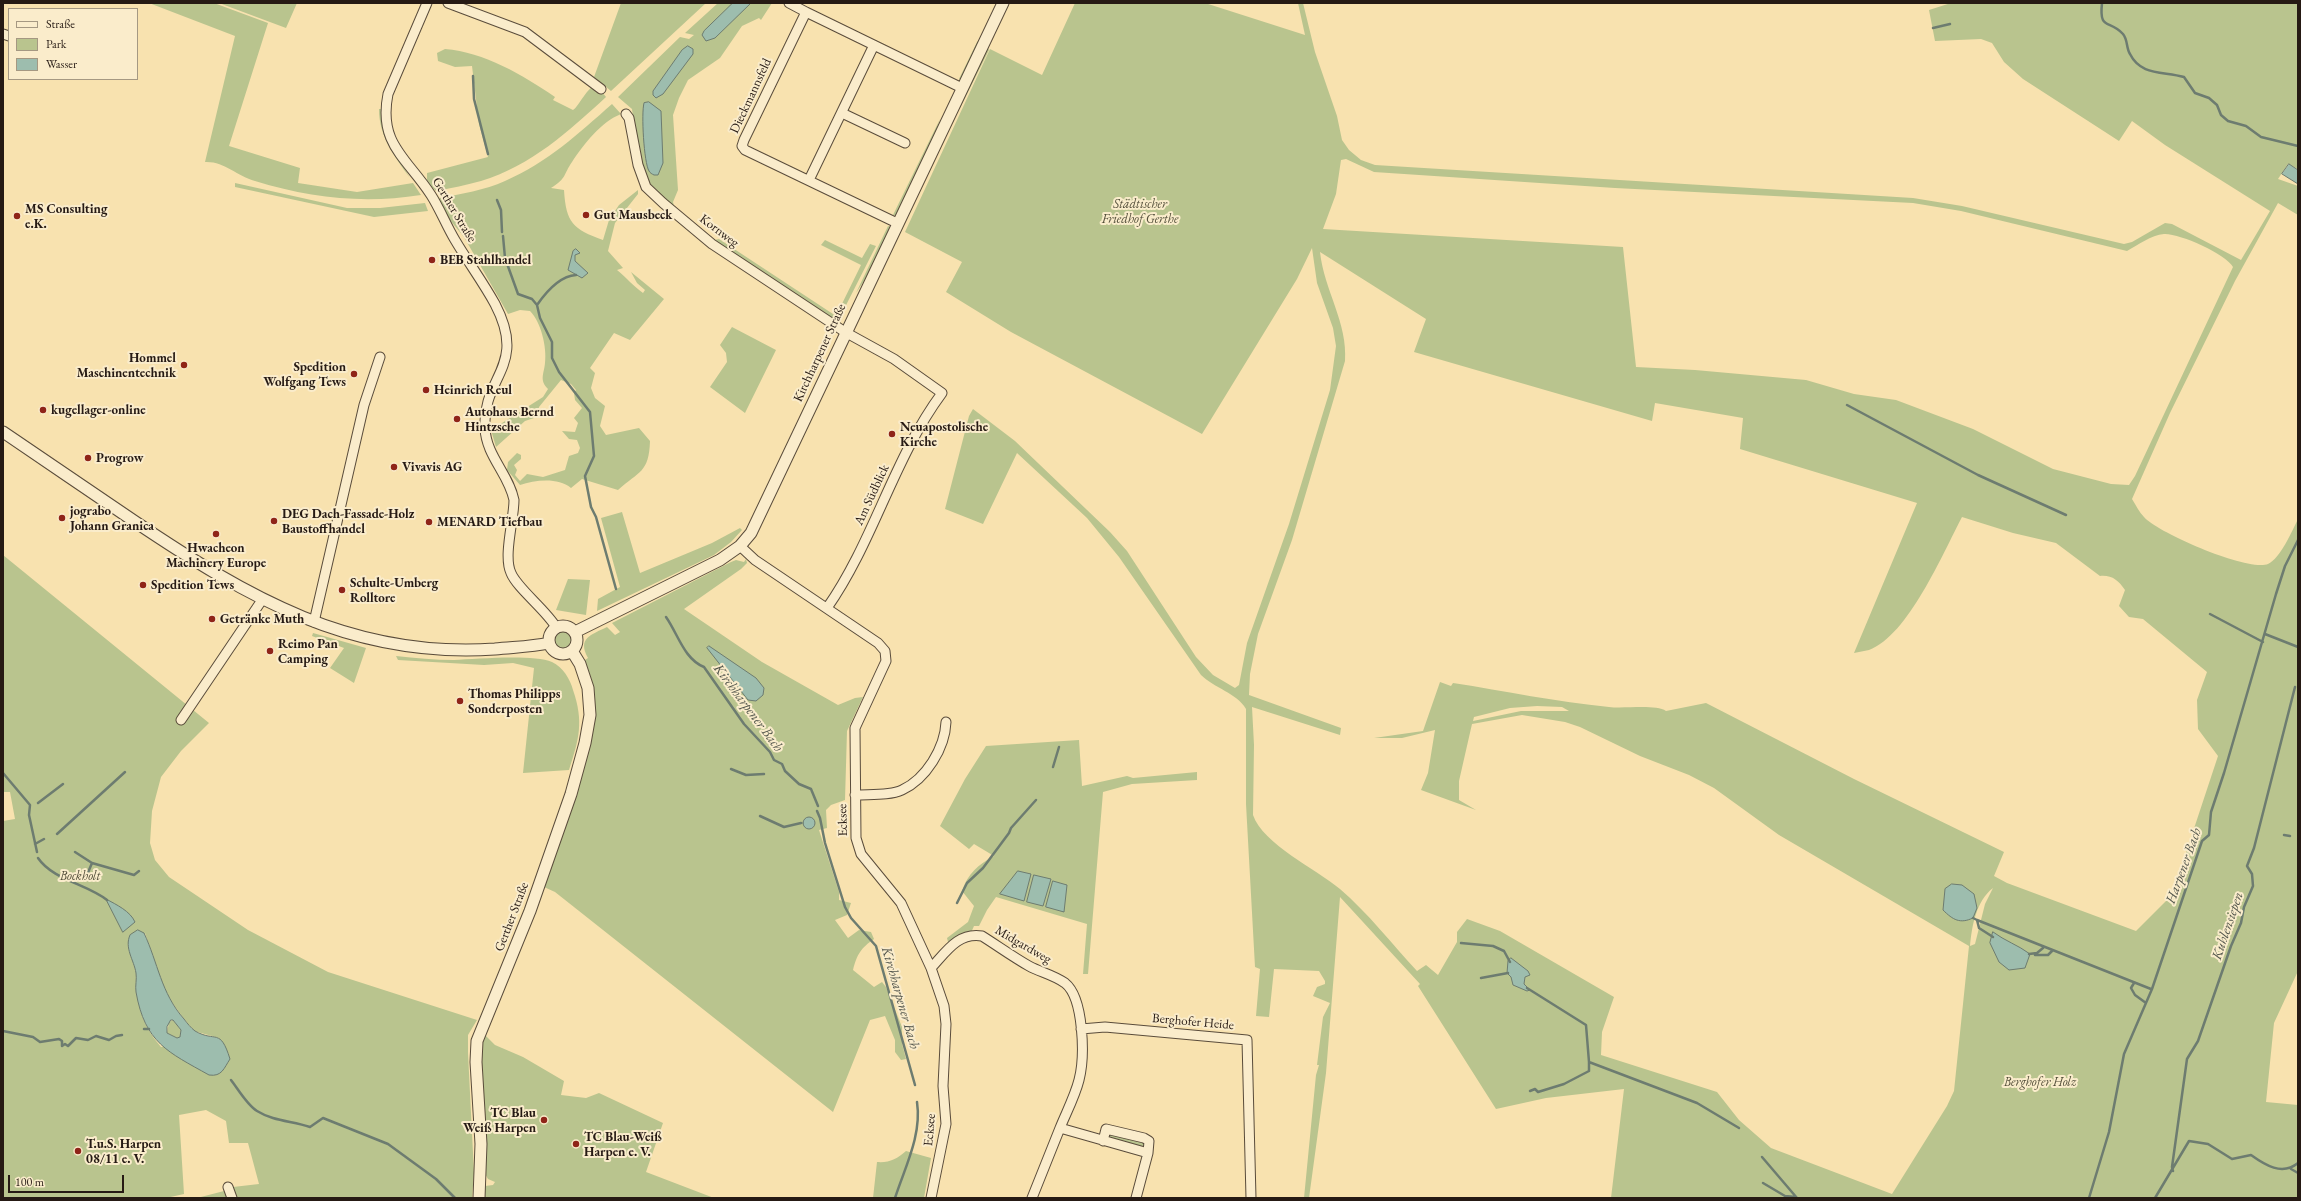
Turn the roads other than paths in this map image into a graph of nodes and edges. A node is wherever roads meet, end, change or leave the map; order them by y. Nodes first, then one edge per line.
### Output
1 (427, 3) edge
2 (448, 3) edge
3 (789, 3) edge
4 (1003, 3) edge
5 (806, 12) junction
6 (874, 45) junction
7 (962, 88) junction
8 (602, 89) dead end
9 (842, 113) junction
10 (626, 114) dead end
11 (904, 143) dead end
12 (809, 180) junction
13 (897, 223) junction
14 (845, 332) junction
15 (380, 357) dead end
16 (942, 393) joint
17 (3, 432) edge
18 (740, 546) junction
19 (262, 600) junction
20 (827, 608) junction
21 (314, 622) junction
22 (556, 627) junction
23 (575, 632) junction
24 (549, 643) junction
25 (572, 651) junction
26 (181, 720) dead end
27 (946, 722) dead end
28 (855, 796) junction
29 (930, 968) junction
30 (1081, 1029) junction
31 (1060, 1128) junction
32 (1103, 1141) junction
33 (1148, 1153) junction
34 (228, 1187) dead end
35 (232, 1198) edge
36 (479, 1198) edge
37 (931, 1198) edge
38 (1032, 1198) edge
39 (1136, 1198) edge
40 (1251, 1198) edge

1 - 22 street, Gerther Straße
2 - 8 street
3 - 5 street
4 - 7 street, Kirchharpener Straße
5 - 6 street
5 - 12 street, Dieckmannsfeld
6 - 7 street
6 - 9 street
7 - 13 street, Kirchharpener Straße
9 - 11 street
9 - 12 street
10 - 14 street, Kornweg
12 - 13 street, Dieckmannsfeld
13 - 14 street, Kirchharpener Straße
14 - 16 street, Kornweg
14 - 18 street, Kirchharpener Straße
15 - 21 street
16 - 20 street, Am Südblick
17 - 19 street
18 - 20 street, Ecksee
18 - 23 street, Kirchharpener Straße
19 - 21 street
19 - 26 street
20 - 28 street, Ecksee
21 - 24 street
22 - 23 street
22 - 24 street
23 - 25 street
24 - 25 street
25 - 36 street, Gerther Straße
27 - 28 street
28 - 29 street, Ecksee
29 - 30 street, Midgardweg
29 - 37 street, Ecksee
30 - 31 street
30 - 40 street, Berghofer Heide
31 - 32 street
31 - 38 street
32 - 33 street
32 - 33 street
33 - 39 street
34 - 35 street

